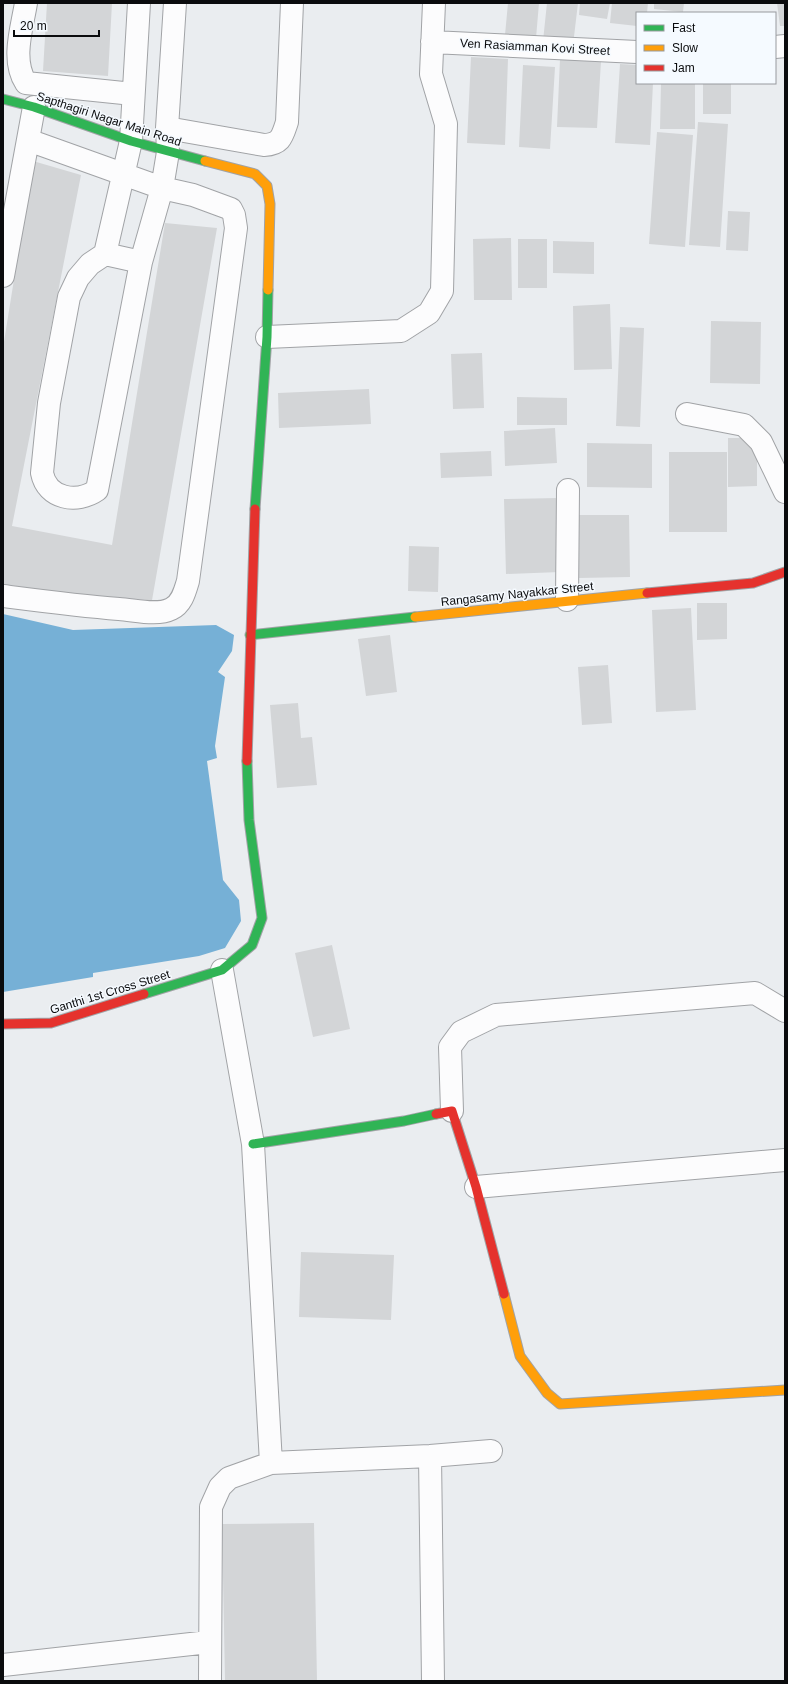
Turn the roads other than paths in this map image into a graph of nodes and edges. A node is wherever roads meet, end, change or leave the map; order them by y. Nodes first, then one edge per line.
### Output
1 (26, 3) edge
2 (139, 3) edge
3 (175, 3) edge
4 (292, 3) edge
5 (434, 3) edge
6 (432, 42) junction
7 (636, 52) edge
8 (133, 94) junction
9 (3, 99) edge
10 (34, 107) junction
11 (167, 128) junction
12 (28, 140) junction
13 (131, 141) junction
14 (168, 152) junction
15 (123, 173) junction
16 (162, 188) junction
17 (104, 254) junction
18 (141, 262) junction
19 (3, 276) edge
20 (267, 337) junction
21 (687, 414) dead end
22 (568, 490) dead end
23 (785, 492) edge
24 (785, 572) edge
25 (3, 596) edge
26 (567, 600) junction
27 (250, 635) junction
28 (222, 970) junction
29 (785, 1011) edge
30 (3, 1024) edge
31 (452, 1111) junction
32 (253, 1144) junction
33 (785, 1160) edge
34 (476, 1187) junction
35 (785, 1390) edge
36 (491, 1451) dead end
37 (430, 1456) junction
38 (271, 1463) junction
39 (209, 1642) junction
40 (3, 1665) edge
41 (210, 1681) edge
42 (433, 1681) edge

1 - 8 street
2 - 8 street
3 - 11 street
4 - 11 street
5 - 6 street
6 - 7 street, Ven Rasiamman Kovi Street
6 - 20 street
8 - 13 street
9 - 10 street, Sapthagiri Nagar Main Road
10 - 12 street
10 - 13 street, Sapthagiri Nagar Main Road
11 - 14 street
12 - 15 street
12 - 19 street
13 - 14 street, Sapthagiri Nagar Main Road
13 - 15 street
14 - 16 street
14 - 20 street, Sapthagiri Nagar Main Road
15 - 16 street
15 - 17 street
16 - 18 street
16 - 25 street
17 - 18 street
17 - 18 street
20 - 27 street, Sapthagiri Nagar Main Road
21 - 23 street
22 - 26 street
24 - 26 street, Rangasamy Nayakkar Street
26 - 27 street, Rangasamy Nayakkar Street
27 - 28 street, Sapthagiri Nagar Main Road
28 - 30 street, Ganthi 1st Cross Street
28 - 32 street
29 - 31 street
31 - 32 street
31 - 34 street
32 - 38 street
33 - 34 street
34 - 35 street
36 - 37 street
37 - 38 street
37 - 42 street
38 - 39 street
39 - 40 street
39 - 41 street

